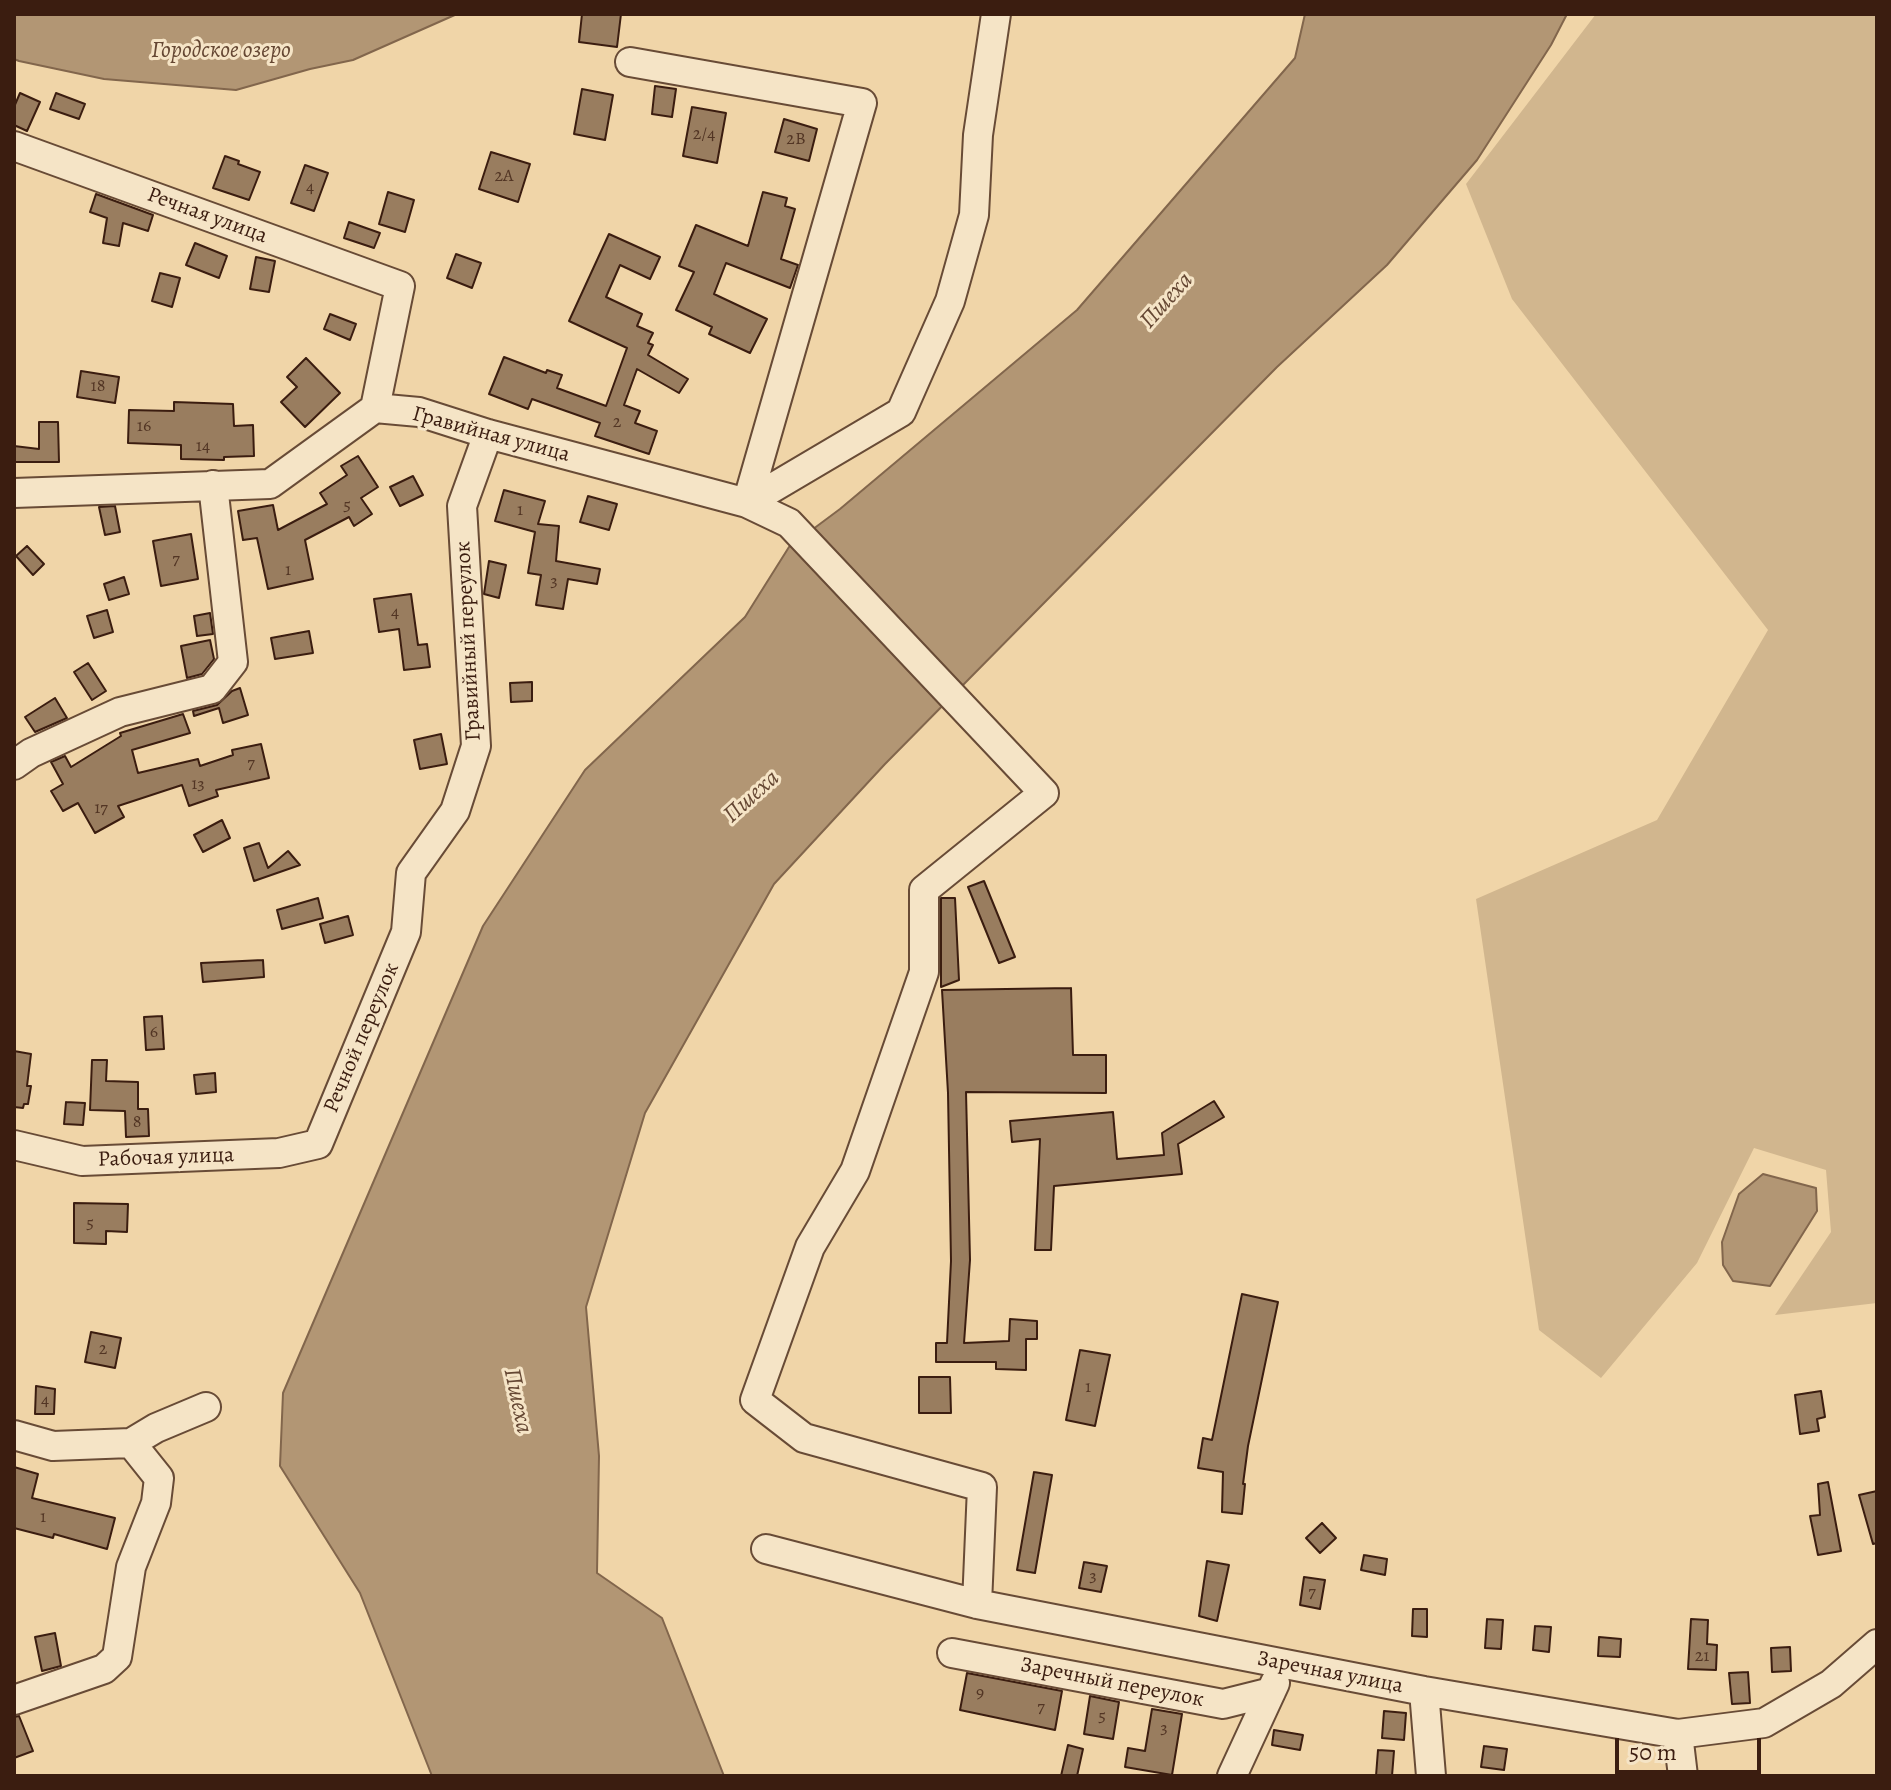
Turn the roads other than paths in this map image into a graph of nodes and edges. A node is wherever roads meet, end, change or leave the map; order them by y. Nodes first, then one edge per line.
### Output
1 (996, 14) edge
2 (630, 62) dead end
3 (14, 146) edge
4 (375, 408) junction
5 (488, 434) junction
6 (213, 485) junction
7 (14, 493) edge
8 (747, 503) junction
9 (14, 765) edge
10 (406, 932) joint
11 (318, 1144) joint
12 (14, 1145) edge
13 (206, 1407) dead end
14 (14, 1435) edge
15 (131, 1443) junction
16 (766, 1549) dead end
17 (977, 1604) junction
18 (1877, 1644) edge
19 (952, 1653) dead end
20 (1284, 1664) junction
21 (1424, 1691) junction
22 (1271, 1692) junction
23 (14, 1700) edge
24 (1678, 1734) junction
25 (1232, 1776) edge
26 (1431, 1776) edge
27 (1683, 1776) edge

1 - 8 street
2 - 8 street
3 - 4 street, Речная улица
4 - 5 street, Гравийная улица
4 - 6 street
5 - 8 street, Гравийная улица
5 - 10 street, Гравийный переулок
6 - 7 street
6 - 9 street
8 - 17 street, Гравийная улица
10 - 11 street, Речной переулок
11 - 12 street, Рабочая улица
13 - 15 street
14 - 15 street
15 - 23 street
16 - 17 street, Заречная улица
17 - 20 street, Заречная улица
18 - 24 street, Заречная улица
19 - 22 street, Заречный переулок
20 - 21 street, Заречная улица
20 - 22 street
21 - 24 street, Заречная улица
21 - 26 street
22 - 25 street
24 - 27 street

